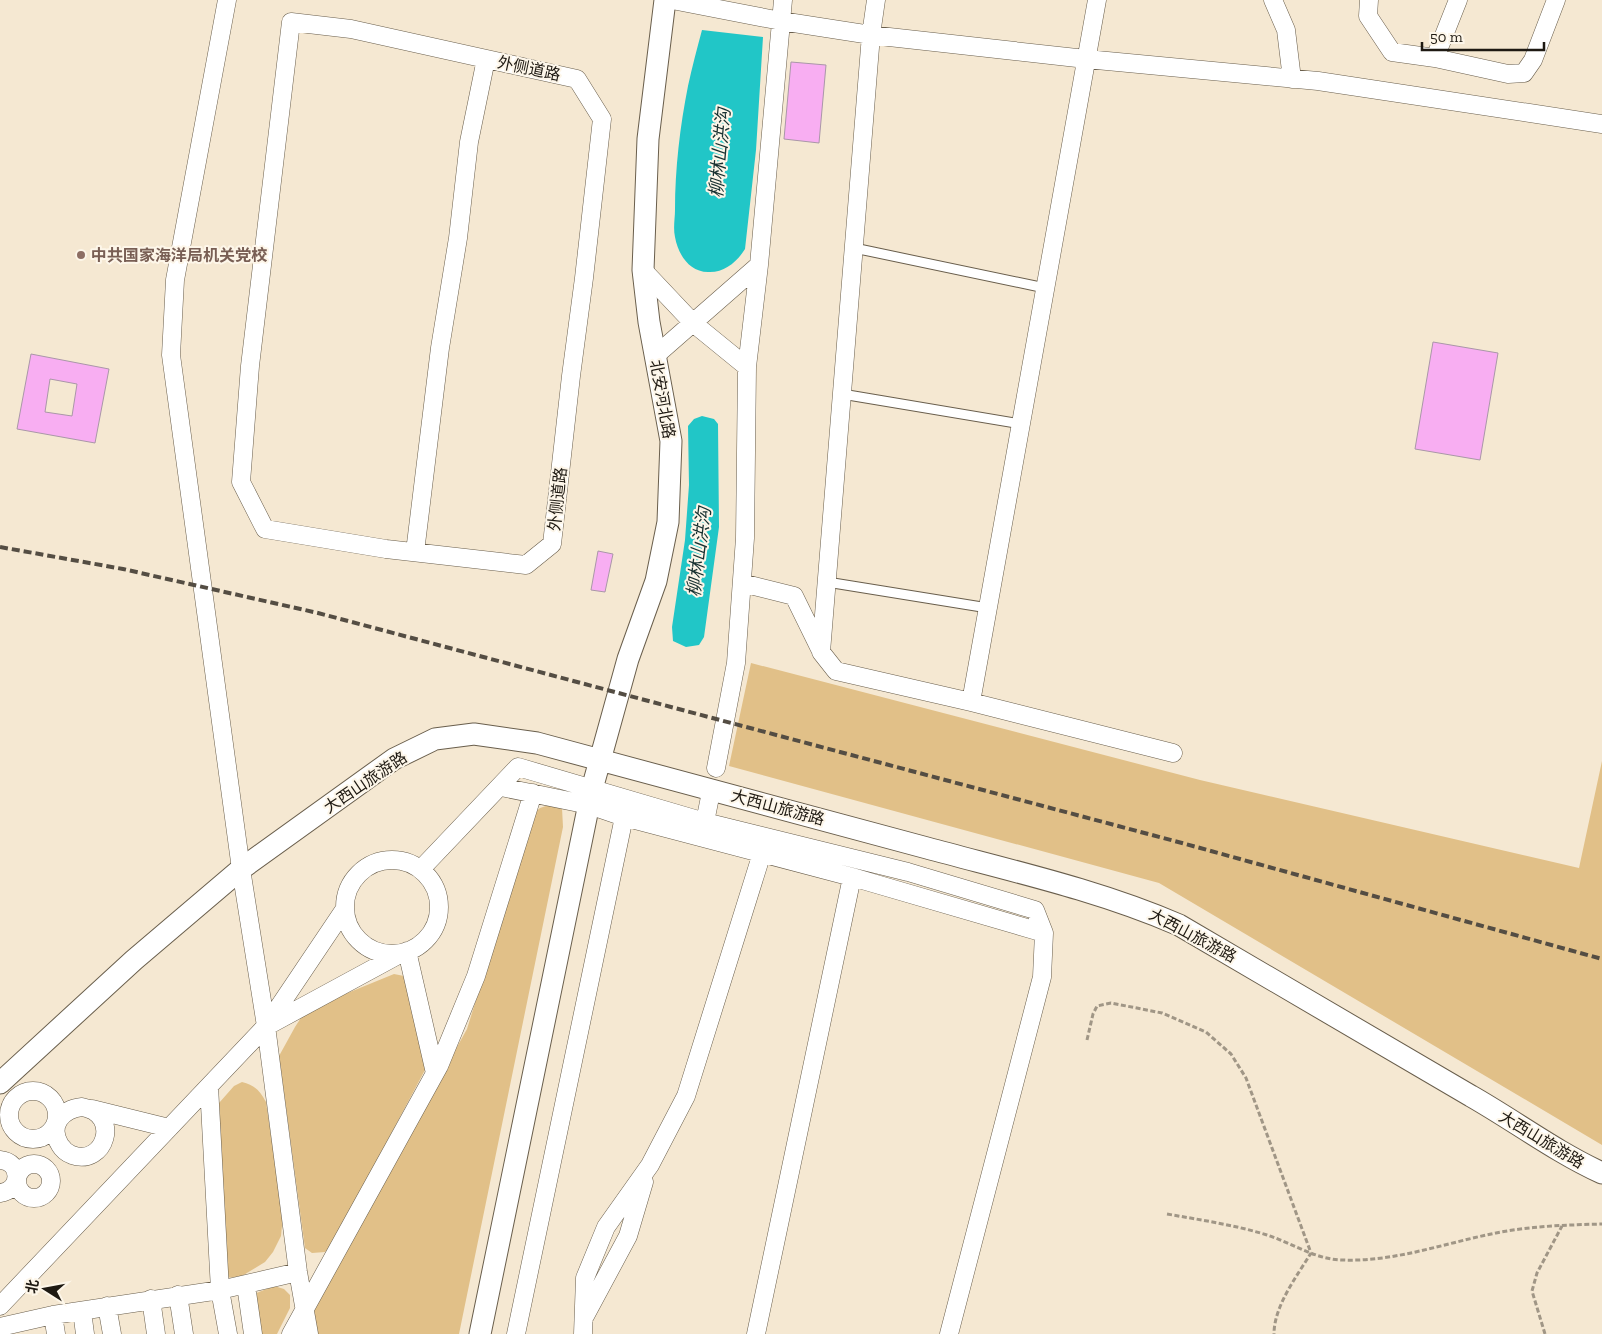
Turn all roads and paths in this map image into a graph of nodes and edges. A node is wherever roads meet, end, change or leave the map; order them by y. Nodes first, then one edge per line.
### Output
1 (227, 0) edge
2 (665, 0) edge
3 (672, 0) edge
4 (783, 0) edge
5 (876, 0) edge
6 (1097, 0) edge
7 (1272, 0) edge
8 (1369, 0) edge
9 (1458, 0) edge
10 (1556, 0) edge
11 (781, 21) junction
12 (871, 35) junction
13 (1435, 58) junction
14 (486, 59) junction
15 (1086, 59) junction
16 (1292, 78) junction
17 (1602, 124) edge
18 (854, 248) junction
19 (759, 265) junction
20 (643, 270) junction
21 (1045, 288) junction
22 (693, 322) junction
23 (655, 356) junction
24 (747, 367) junction
25 (842, 394) junction
26 (1021, 424) junction
27 (415, 552) junction
28 (827, 582) junction
29 (742, 583) junction
30 (988, 608) junction
31 (821, 652) junction
32 (971, 702) junction
33 (1173, 753) dead end
34 (600, 760) junction
35 (716, 768) dead end
36 (501, 787) junction
37 (533, 793) junction
38 (590, 797) junction
39 (710, 797) dead end
40 (624, 817) junction
41 (705, 822) junction
42 (762, 853) junction
43 (241, 869) junction
44 (421, 869) junction
45 (852, 877) junction
46 (344, 910) junction
47 (1044, 933) junction
48 (404, 953) junction
49 (266, 1026) junction
50 (1087, 1040) dead end
51 (435, 1073) junction
52 (0, 1083) edge
53 (209, 1086) junction
54 (25, 1092) junction
55 (0, 1102) edge
56 (90, 1108) junction
57 (57, 1123) junction
58 (169, 1128) junction
59 (0, 1160) edge
60 (1602, 1173) edge
61 (0, 1193) edge
62 (1167, 1214) dead end
63 (1602, 1224) edge
64 (1562, 1226) junction
65 (1311, 1252) junction
66 (298, 1272) junction
67 (246, 1284) junction
68 (220, 1290) junction
69 (178, 1295) junction
70 (151, 1299) junction
71 (0, 1306) edge
72 (107, 1306) junction
73 (305, 1307) junction
74 (82, 1310) junction
75 (53, 1315) junction
76 (0, 1327) edge
77 (30, 1327) edge
78 (582, 1327) edge
79 (56, 1334) edge
80 (85, 1334) edge
81 (112, 1334) edge
82 (156, 1334) edge
83 (184, 1334) edge
84 (228, 1334) edge
85 (253, 1334) edge
86 (291, 1334) edge
87 (309, 1334) edge
88 (480, 1334) edge
89 (516, 1334) edge
90 (756, 1334) edge
91 (949, 1334) edge
92 (1274, 1334) edge
93 (1545, 1334) edge

1 - 43 street
2 - 20 street, 北安河北路
3 - 11 street
4 - 11 street
5 - 12 street
6 - 15 street
7 - 16 street
8 - 13 street
9 - 13 street
10 - 13 street
11 - 12 street
11 - 19 street
12 - 15 street
12 - 18 street
14 - 27 street
14 - 27 street, 外侧道路
14 - 27 street, 外侧道路
15 - 16 street
15 - 21 street
16 - 17 street
18 - 21 lane
18 - 25 street
19 - 22 street
19 - 24 street
20 - 22 street
20 - 23 street, 北安河北路
21 - 26 street
22 - 23 street
22 - 24 street
23 - 34 street, 北安河北路
24 - 29 street
25 - 26 lane
25 - 28 street
26 - 30 street
28 - 30 lane
28 - 31 street
29 - 31 street
29 - 35 street
30 - 32 street
31 - 32 street
32 - 33 street
34 - 38 street, 北安河北路
34 - 43 street, 大西山旅游路
34 - 60 street, 大西山旅游路
36 - 37 street
36 - 38 street
36 - 44 street
37 - 38 street
37 - 51 street
38 - 40 street
38 - 41 street
38 - 88 street, 北安河北路
39 - 41 street
40 - 42 street
40 - 89 street
41 - 47 street
42 - 45 street
42 - 78 street
43 - 49 street
43 - 52 street, 大西山旅游路
44 - 46 street
44 - 48 street
45 - 47 street
45 - 90 street
46 - 48 street
46 - 49 street
47 - 91 street
48 - 49 street
48 - 51 street
49 - 53 street
49 - 66 street
50 - 65 path
51 - 73 street
53 - 58 street
53 - 68 street
54 - 55 street
54 - 57 street
54 - 57 street
56 - 57 street
56 - 57 street
56 - 58 street
58 - 71 street
59 - 61 street
62 - 65 path
63 - 64 path
64 - 65 path
64 - 93 path
65 - 92 path
66 - 67 street
66 - 73 street
67 - 68 street
67 - 85 street
68 - 69 street
68 - 84 street
69 - 70 street
69 - 83 street
70 - 72 street
70 - 82 street
72 - 74 street
72 - 81 street
73 - 86 street
73 - 87 street
74 - 75 street
74 - 80 street
75 - 77 street
75 - 79 street
76 - 77 street

